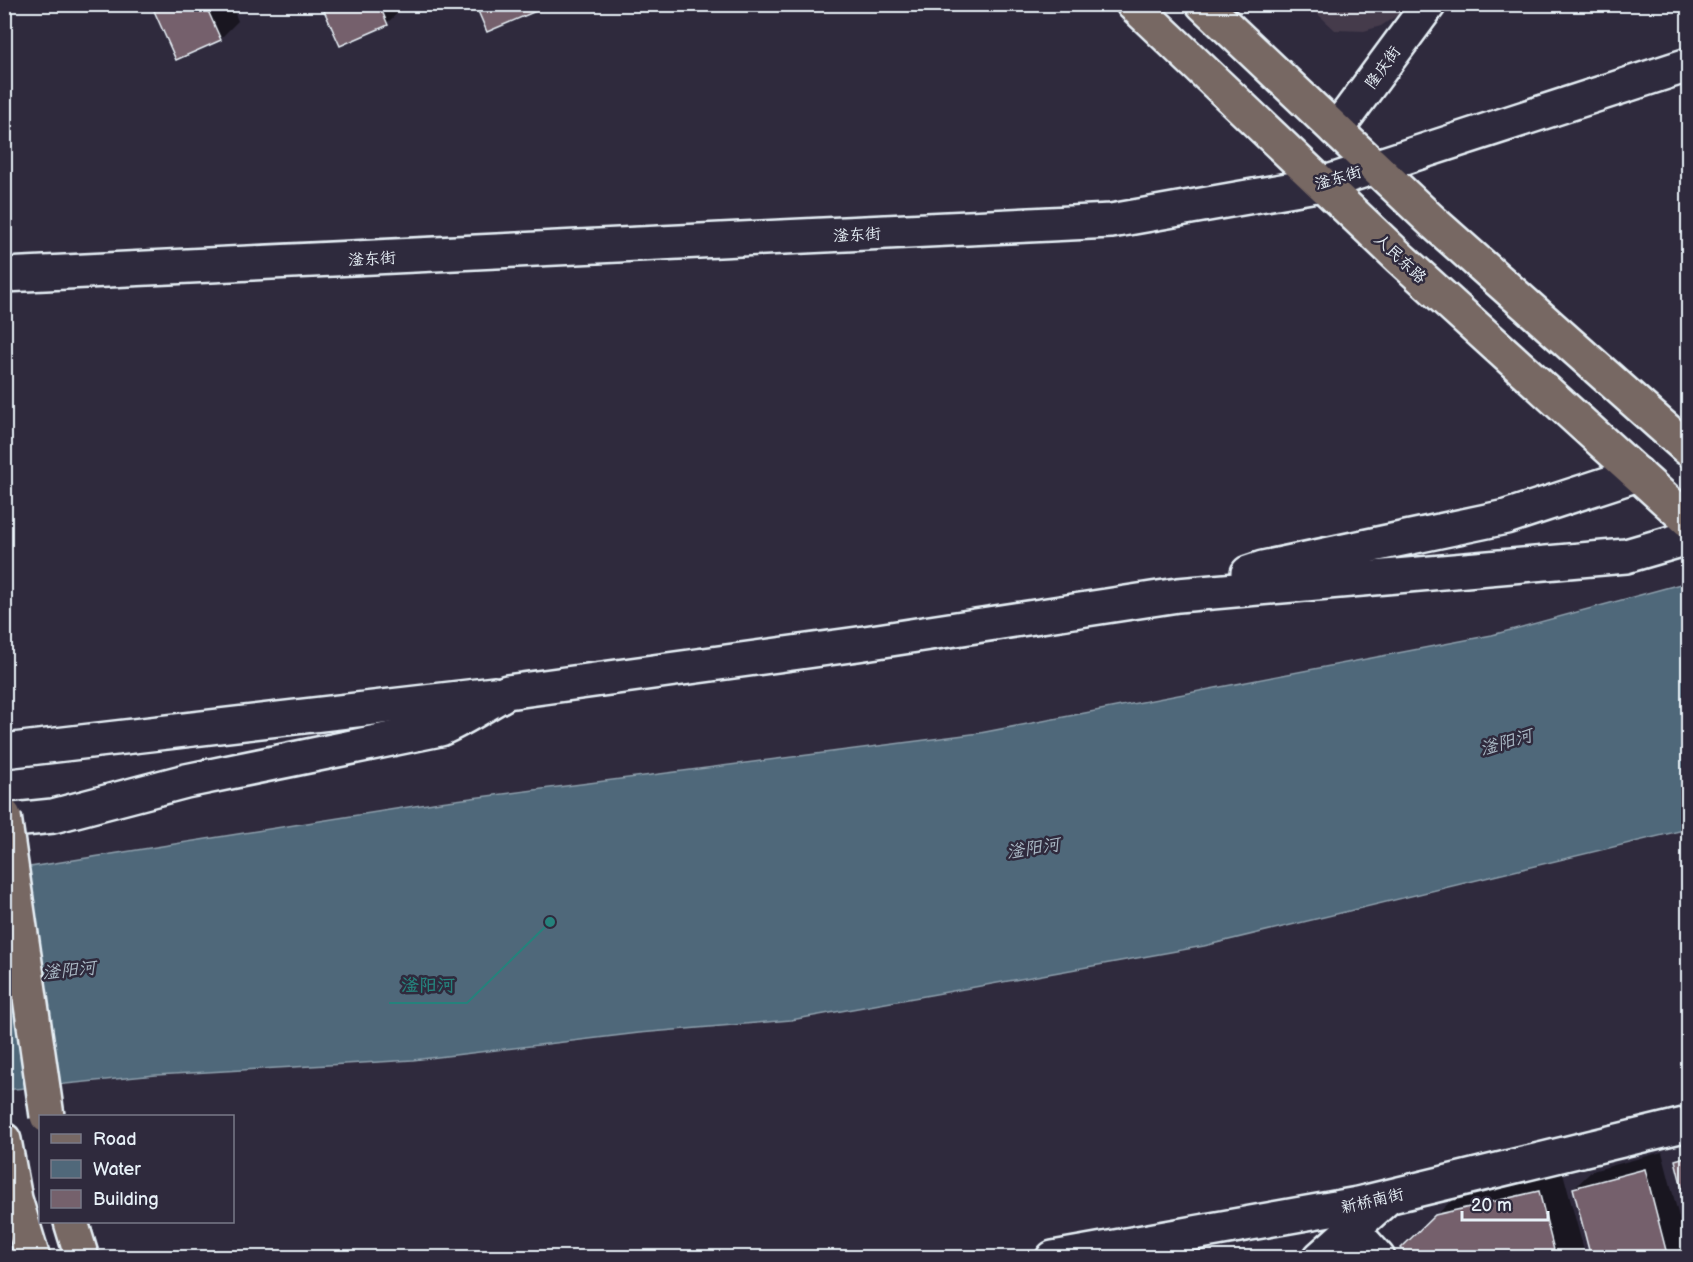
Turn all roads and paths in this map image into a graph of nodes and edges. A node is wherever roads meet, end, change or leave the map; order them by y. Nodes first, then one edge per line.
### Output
1 (1132, 4) edge
2 (1203, 4) edge
3 (1429, 4) edge
4 (1689, 65) edge
5 (1336, 130) junction
6 (1375, 166) junction
7 (1322, 184) junction
8 (4, 275) edge
9 (1689, 449) edge
10 (1638, 474) junction
11 (1681, 513) edge
12 (1689, 538) edge
13 (1178, 595) junction
14 (507, 692) junction
15 (4, 751) edge
16 (4, 816) edge
17 (4, 821) edge
18 (48, 1115) edge
19 (1689, 1124) edge
20 (7, 1152) edge
21 (1388, 1197) junction
22 (12, 1211) edge
23 (72, 1223) edge
24 (1352, 1229) junction
25 (33, 1257) edge
26 (82, 1257) edge
27 (1053, 1257) edge
28 (1320, 1257) edge
29 (1378, 1257) edge

1 - 7 main road, 人民东路
2 - 5 main road
3 - 5 street, 隆庆街
4 - 6 street, 滏东街
5 - 6 main road
6 - 7 street, 滏东街
6 - 9 main road
7 - 8 street, 滏东街
7 - 10 main road, 人民东路
10 - 11 main road, 人民东路
10 - 13 street
12 - 13 street
13 - 14 street
14 - 15 street
14 - 17 street
16 - 18 main road, bridge
19 - 21 street, 新桥南街
20 - 22 main road
21 - 24 street
21 - 27 street, 新桥南街
22 - 25 main road
23 - 26 main road
24 - 28 street
24 - 29 street

